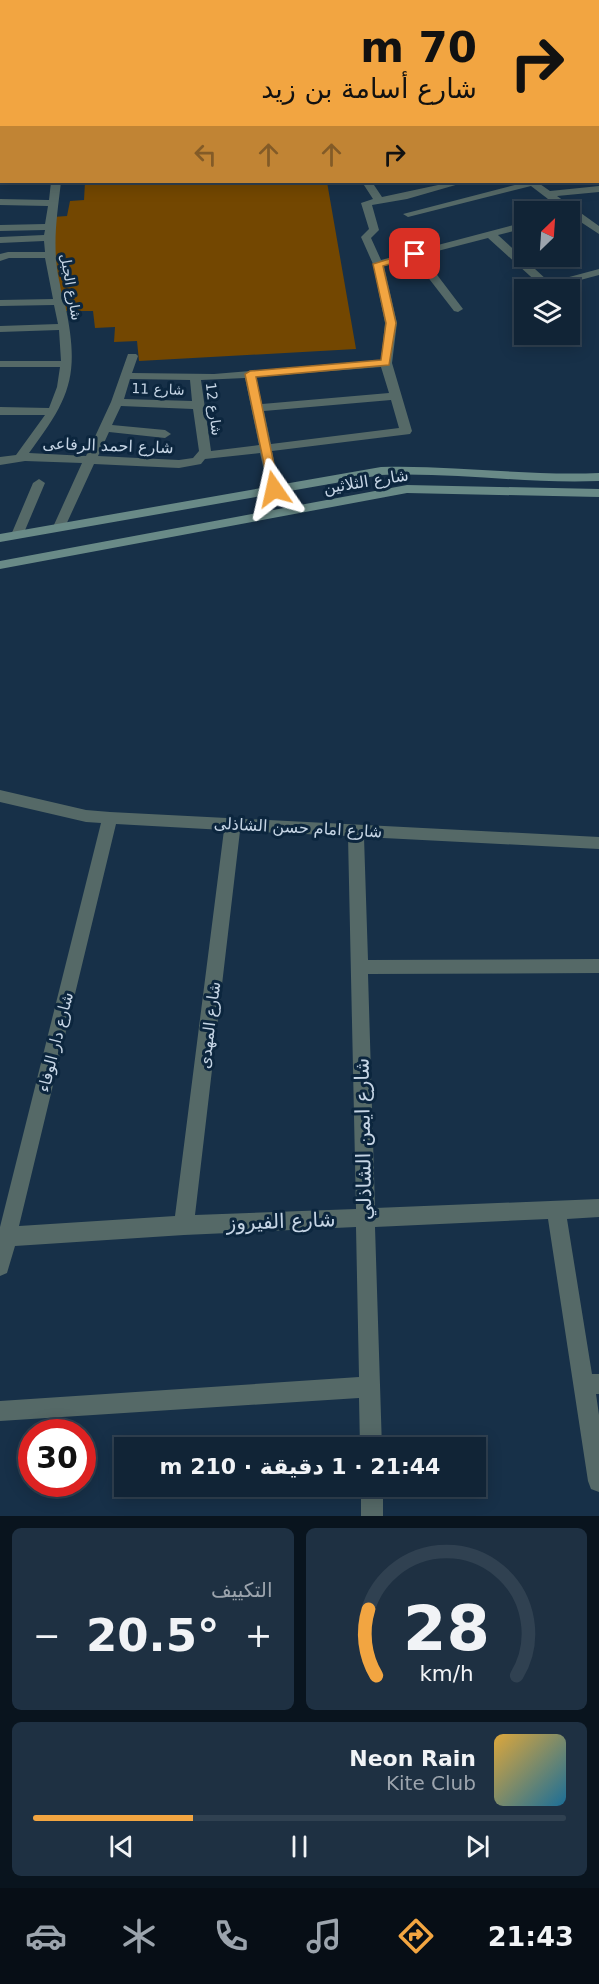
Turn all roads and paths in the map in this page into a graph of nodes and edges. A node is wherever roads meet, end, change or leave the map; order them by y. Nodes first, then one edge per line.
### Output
1 (56, 183) edge
2 (367, 183) edge
3 (410, 183) edge
4 (457, 183) edge
5 (528, 183) edge
6 (533, 183) edge
7 (599, 189) edge
8 (421, 192) junction
9 (548, 194) junction
10 (392, 199) junction
11 (556, 201) edge
12 (0, 202) edge
13 (54, 202) junction
14 (371, 202) junction
15 (408, 214) junction
16 (580, 219) edge
17 (418, 224) dead end
18 (0, 228) edge
19 (514, 228) edge
20 (599, 231) edge
21 (50, 232) junction
22 (490, 234) junction
23 (0, 240) edge
24 (415, 254) junction
25 (50, 255) junction
26 (0, 258) edge
27 (378, 264) junction
28 (599, 272) edge
29 (61, 302) junction
30 (0, 303) edge
31 (458, 309) dead end
32 (63, 327) junction
33 (0, 329) edge
34 (132, 356) dead end
35 (386, 363) junction
36 (0, 364) edge
37 (65, 364) junction
38 (250, 374) junction
39 (126, 376) junction
40 (195, 378) junction
41 (394, 396) junction
42 (117, 402) junction
43 (199, 405) junction
44 (257, 408) junction
45 (0, 411) edge
46 (52, 412) junction
47 (105, 428) junction
48 (165, 434) dead end
49 (266, 449) junction
50 (203, 451) junction
51 (20, 458) junction
52 (0, 461) edge
53 (91, 462) junction
54 (599, 477) edge
55 (39, 483) dead end
56 (575, 485) junction
57 (274, 489) junction
58 (599, 493) edge
59 (59, 527) junction
60 (17, 535) junction
61 (0, 538) edge
62 (0, 565) edge
63 (0, 796) edge
64 (110, 819) junction
65 (233, 824) junction
66 (356, 830) junction
67 (599, 843) edge
68 (599, 966) edge
69 (359, 968) junction
70 (599, 1208) edge
71 (556, 1210) junction
72 (365, 1217) junction
73 (184, 1225) junction
74 (4, 1236) edge
75 (0, 1266) edge
76 (591, 1384) edge
77 (369, 1387) junction
78 (0, 1411) edge
79 (371, 1437) edge
80 (599, 1481) edge
81 (372, 1497) edge
82 (372, 1516) edge

1 - 13 street, شارع الجبل
2 - 14 street
3 - 8 street
4 - 8 street
5 - 15 street
6 - 9 street
7 - 9 street
8 - 10 street
9 - 11 street
10 - 14 street
10 - 15 street
12 - 13 street
13 - 21 street, شارع الجبل
14 - 27 street
15 - 17 street
16 - 20 street
18 - 21 street
19 - 22 street
21 - 23 street
21 - 25 street, شارع الجبل
22 - 24 street
22 - 28 street
24 - 27 street
24 - 31 street
25 - 26 street
25 - 29 street, شارع الجبل
27 - 35 street
29 - 30 street
29 - 32 street, شارع الجبل
32 - 33 street
32 - 37 street, شارع الجبل
34 - 39 street
35 - 38 street
35 - 41 street
36 - 37 street
37 - 46 street, شارع الجبل
38 - 40 street
38 - 44 street
39 - 40 street
39 - 42 street
40 - 43 street, شارع 12
41 - 44 street
41 - 49 street, شارع احمد الرفاعى
42 - 43 street, شارع 11
42 - 47 street
43 - 50 street, شارع 12
44 - 49 street
45 - 46 street
46 - 51 street, شارع الجبل
47 - 48 street
47 - 53 street
49 - 50 street, شارع احمد الرفاعى
49 - 57 street
50 - 53 street, شارع احمد الرفاعى
51 - 52 street, شارع احمد الرفاعى
51 - 53 street, شارع احمد الرفاعى
53 - 59 street
54 - 56 street, شارع الثلاثين
55 - 60 street
56 - 57 street, شارع الثلاثين
56 - 58 street, شارع الثلاثين
56 - 62 street, شارع الثلاثين
57 - 59 street, شارع الثلاثين
59 - 60 street, شارع الثلاثين
60 - 61 street, شارع الثلاثين
63 - 64 street, شارع امام حسن الشاذلى
64 - 65 street, شارع امام حسن الشاذلى
64 - 74 street, شارع دار الوفاء
65 - 66 street, شارع امام حسن الشاذلى
65 - 73 street, شارع المهدى
66 - 67 street, شارع امام حسن الشاذلى
66 - 69 street, شارع ايمن الشاذلي
68 - 69 street
69 - 72 street, شارع ايمن الشاذلي
70 - 71 street, شارع الفيروز
71 - 72 street, شارع الفيروز
71 - 76 street
72 - 73 street, شارع الفيروز
72 - 77 street, شارع ايمن الشاذلي
73 - 74 street, شارع الفيروز
74 - 75 street, شارع دار الوفاء
76 - 80 street
77 - 78 street
77 - 79 street, شارع ايمن الشاذلي
81 - 82 street

